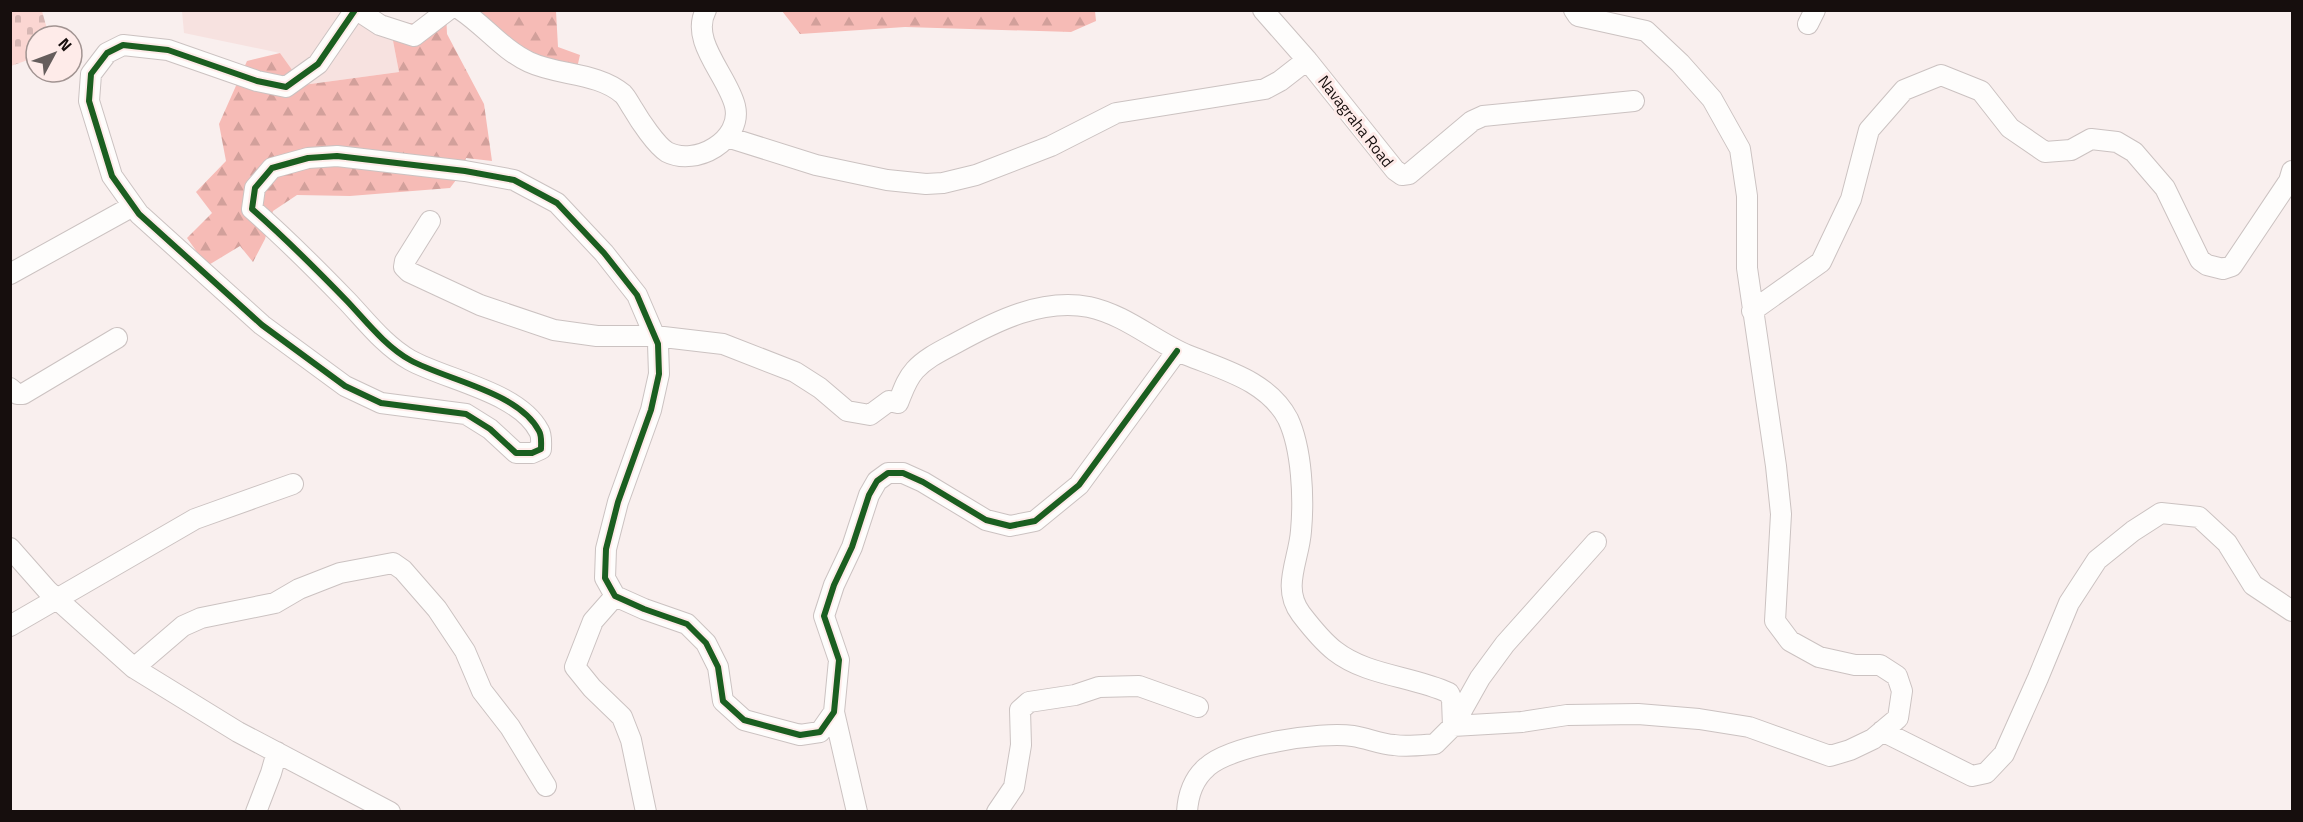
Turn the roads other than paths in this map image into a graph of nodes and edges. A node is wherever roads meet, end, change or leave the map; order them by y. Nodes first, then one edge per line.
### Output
1 (356, 10) edge
2 (447, 10) edge
3 (461, 10) edge
4 (706, 10) edge
5 (1263, 10) edge
6 (1574, 10) edge
7 (1307, 60) junction
8 (1634, 101) dead end
9 (727, 137) junction
10 (2292, 171) edge
11 (133, 206) junction
12 (430, 221) dead end
13 (10, 274) edge
14 (1752, 311) junction
15 (655, 336) junction
16 (117, 338) dead end
17 (1177, 351) junction
18 (10, 388) edge
19 (294, 484) dead end
20 (1596, 542) dead end
21 (10, 548) edge
22 (615, 596) junction
23 (58, 600) junction
24 (2292, 611) edge
25 (10, 626) edge
26 (134, 668) junction
27 (1198, 707) dead end
28 (834, 712) junction
29 (1453, 726) junction
30 (1882, 731) junction
31 (277, 752) junction
32 (546, 786) dead end
33 (256, 812) edge
34 (390, 812) edge
35 (646, 812) edge
36 (857, 812) edge
37 (997, 812) edge
38 (1187, 812) edge

1 - 2 street
1 - 11 street
3 - 9 street
4 - 9 street
5 - 7 street, Navagraha Road
6 - 14 street
7 - 8 street, Navagraha Road
7 - 9 street
10 - 14 street
11 - 13 street
11 - 15 street
12 - 15 street
14 - 30 street
15 - 17 street
15 - 22 street
16 - 18 street
17 - 28 street
17 - 29 street
19 - 23 street
20 - 29 street
21 - 23 street
22 - 28 street
22 - 35 street
23 - 25 street
23 - 26 street
24 - 30 street
26 - 31 street
26 - 32 street
27 - 37 street
28 - 36 street
29 - 30 street
29 - 38 street
31 - 33 street
31 - 34 street

